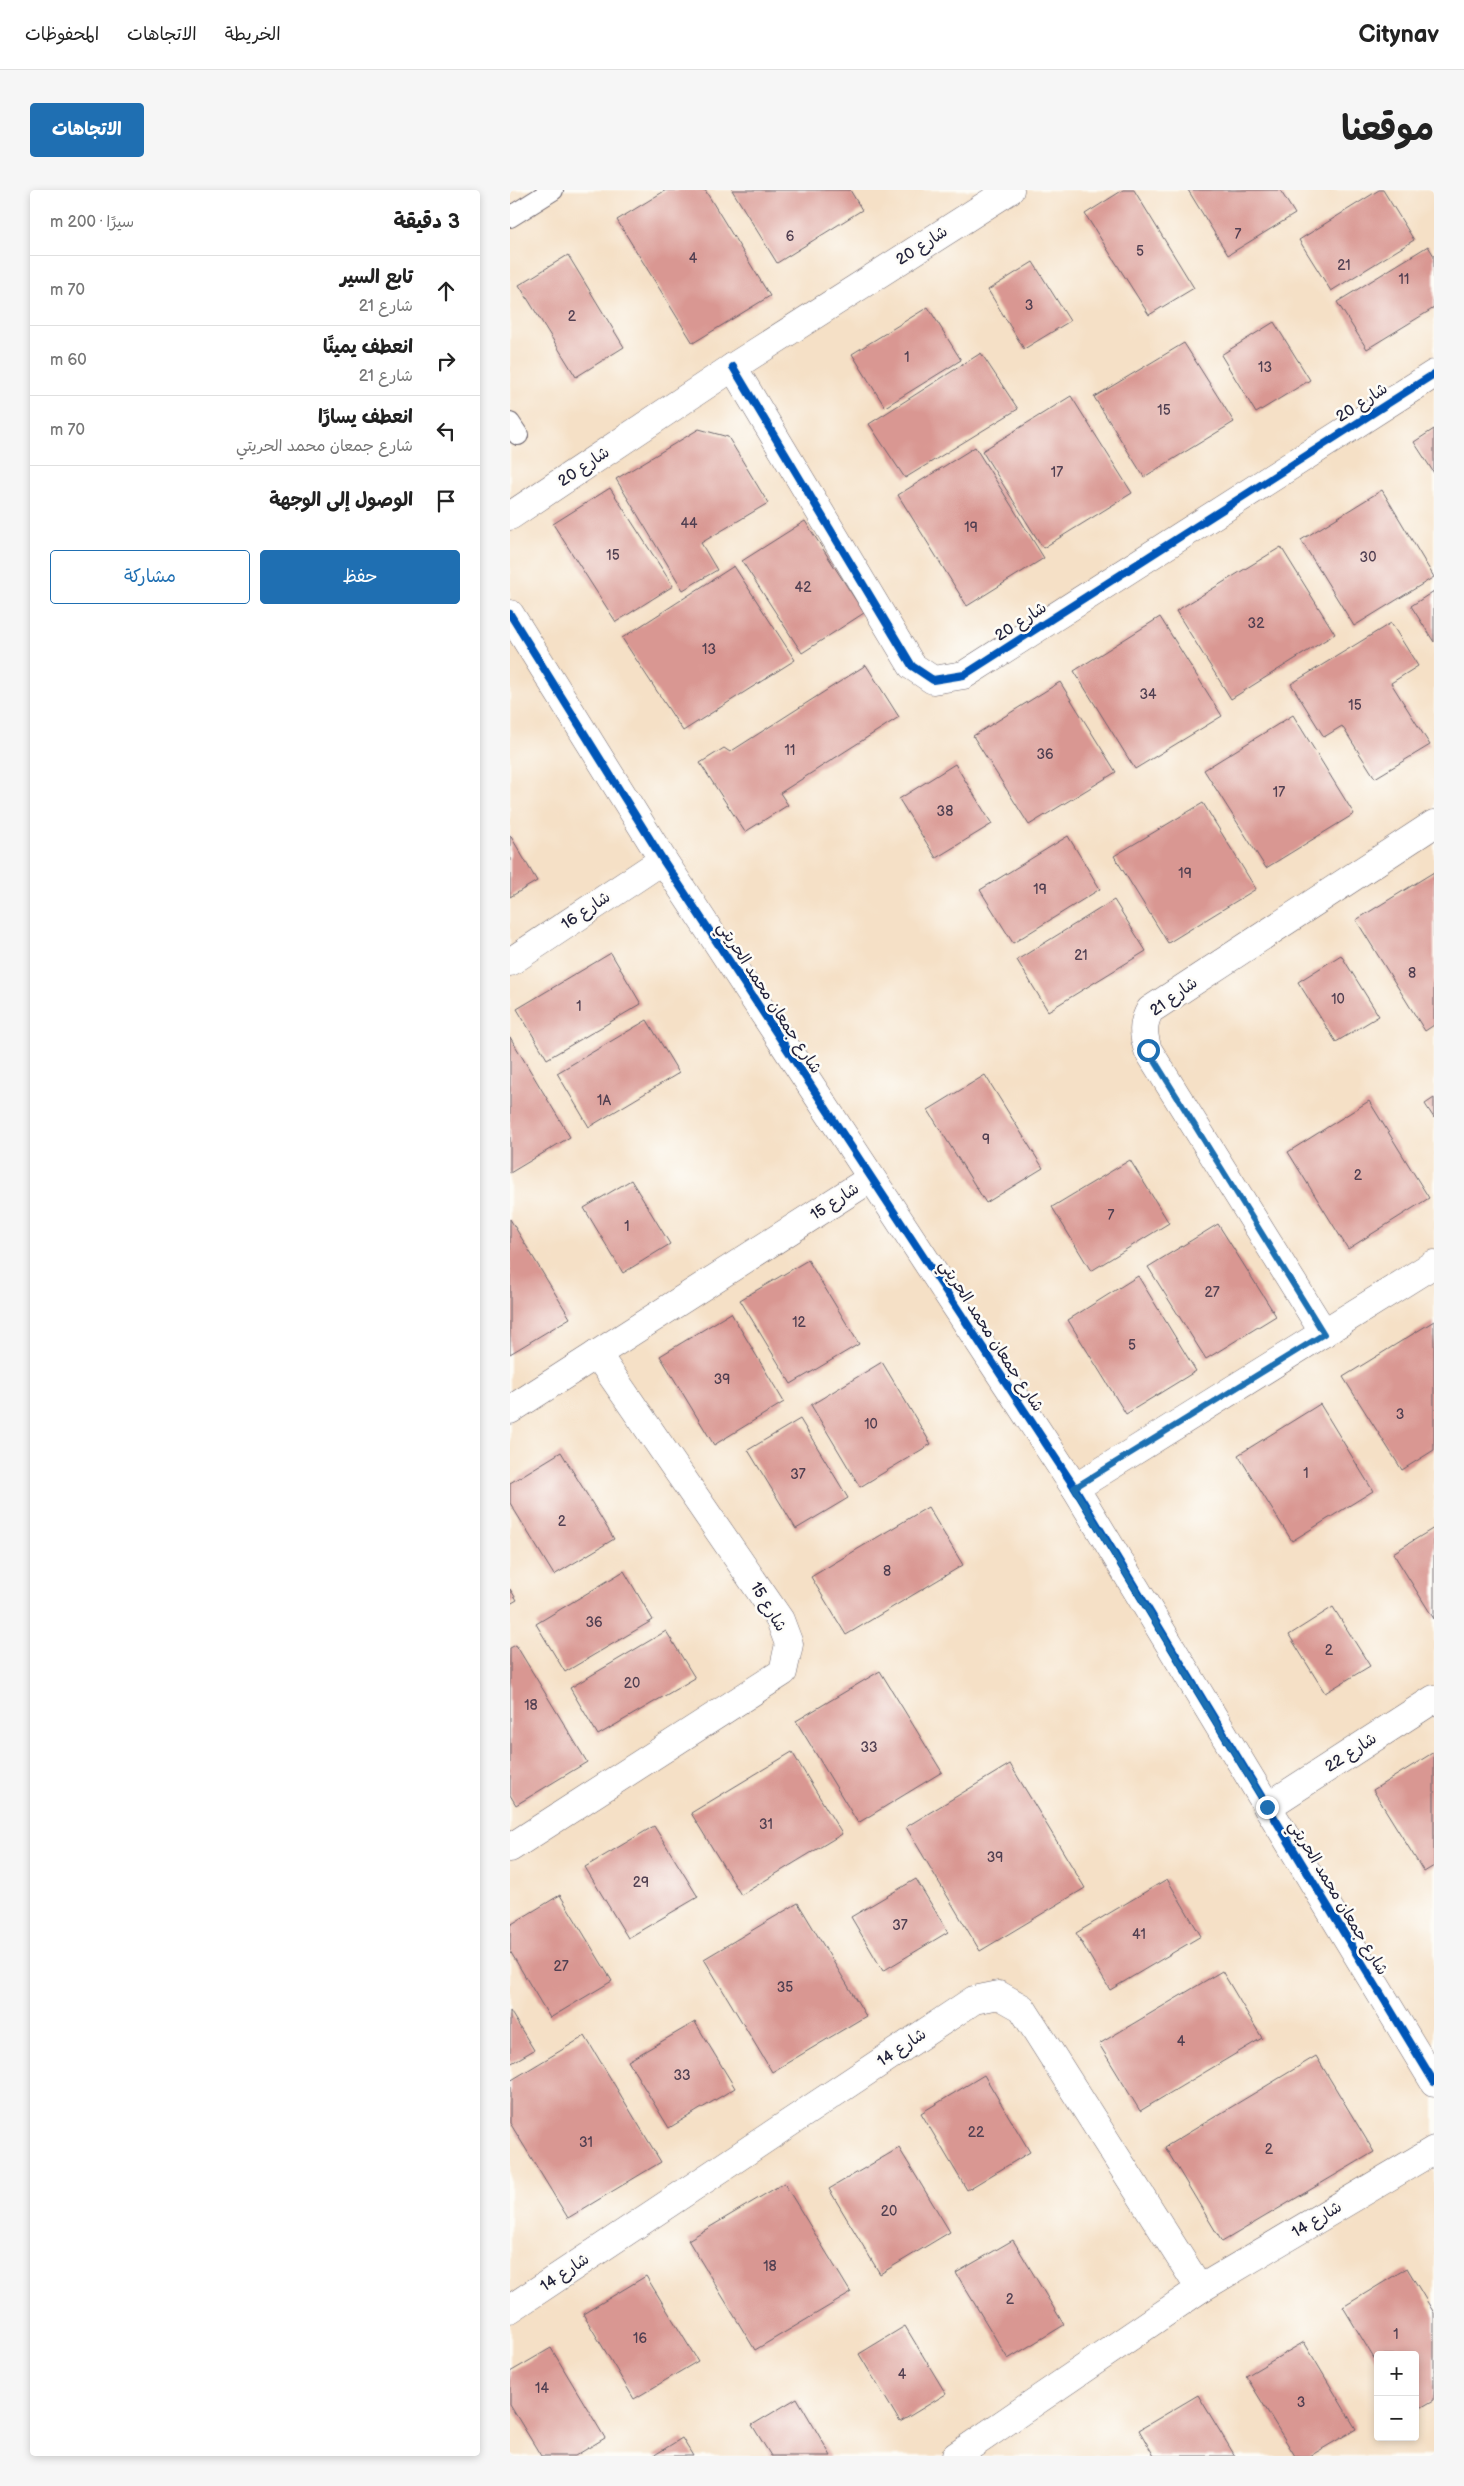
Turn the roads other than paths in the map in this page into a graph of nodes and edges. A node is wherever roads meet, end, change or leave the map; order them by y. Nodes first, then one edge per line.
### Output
1 (553, 190) edge
2 (1010, 190) edge
3 (510, 218) edge
4 (733, 368) junction
5 (1434, 374) edge
6 (510, 516) edge
7 (510, 614) edge
8 (1434, 824) edge
9 (663, 860) junction
10 (510, 962) edge
11 (870, 1179) junction
12 (1434, 1264) edge
13 (1324, 1334) junction
14 (597, 1354) junction
15 (510, 1410) edge
16 (1074, 1488) junction
17 (1434, 1699) edge
18 (1267, 1807) junction
19 (510, 1848) edge
20 (1434, 2082) edge
21 (1434, 2150) edge
22 (1200, 2290) junction
23 (510, 2309) edge
24 (956, 2456) edge

1 - 3 lane
2 - 4 street, شارع 20
4 - 5 street, شارع 20
4 - 6 street, شارع 20
7 - 9 street, شارع جمعان محمد الحريتي
8 - 13 street, شارع 21
9 - 10 street, شارع 16
9 - 11 street, شارع جمعان محمد الحريتي
11 - 14 street, شارع 15
11 - 16 street, شارع جمعان محمد الحريتي
12 - 13 street
13 - 16 street
14 - 15 street, شارع 15
14 - 19 street, شارع 15
16 - 18 street, شارع جمعان محمد الحريتي
17 - 18 street, شارع 22
18 - 20 street, شارع جمعان محمد الحريتي
21 - 22 street, شارع 14
22 - 23 street, شارع 14
22 - 24 street, شارع 14

